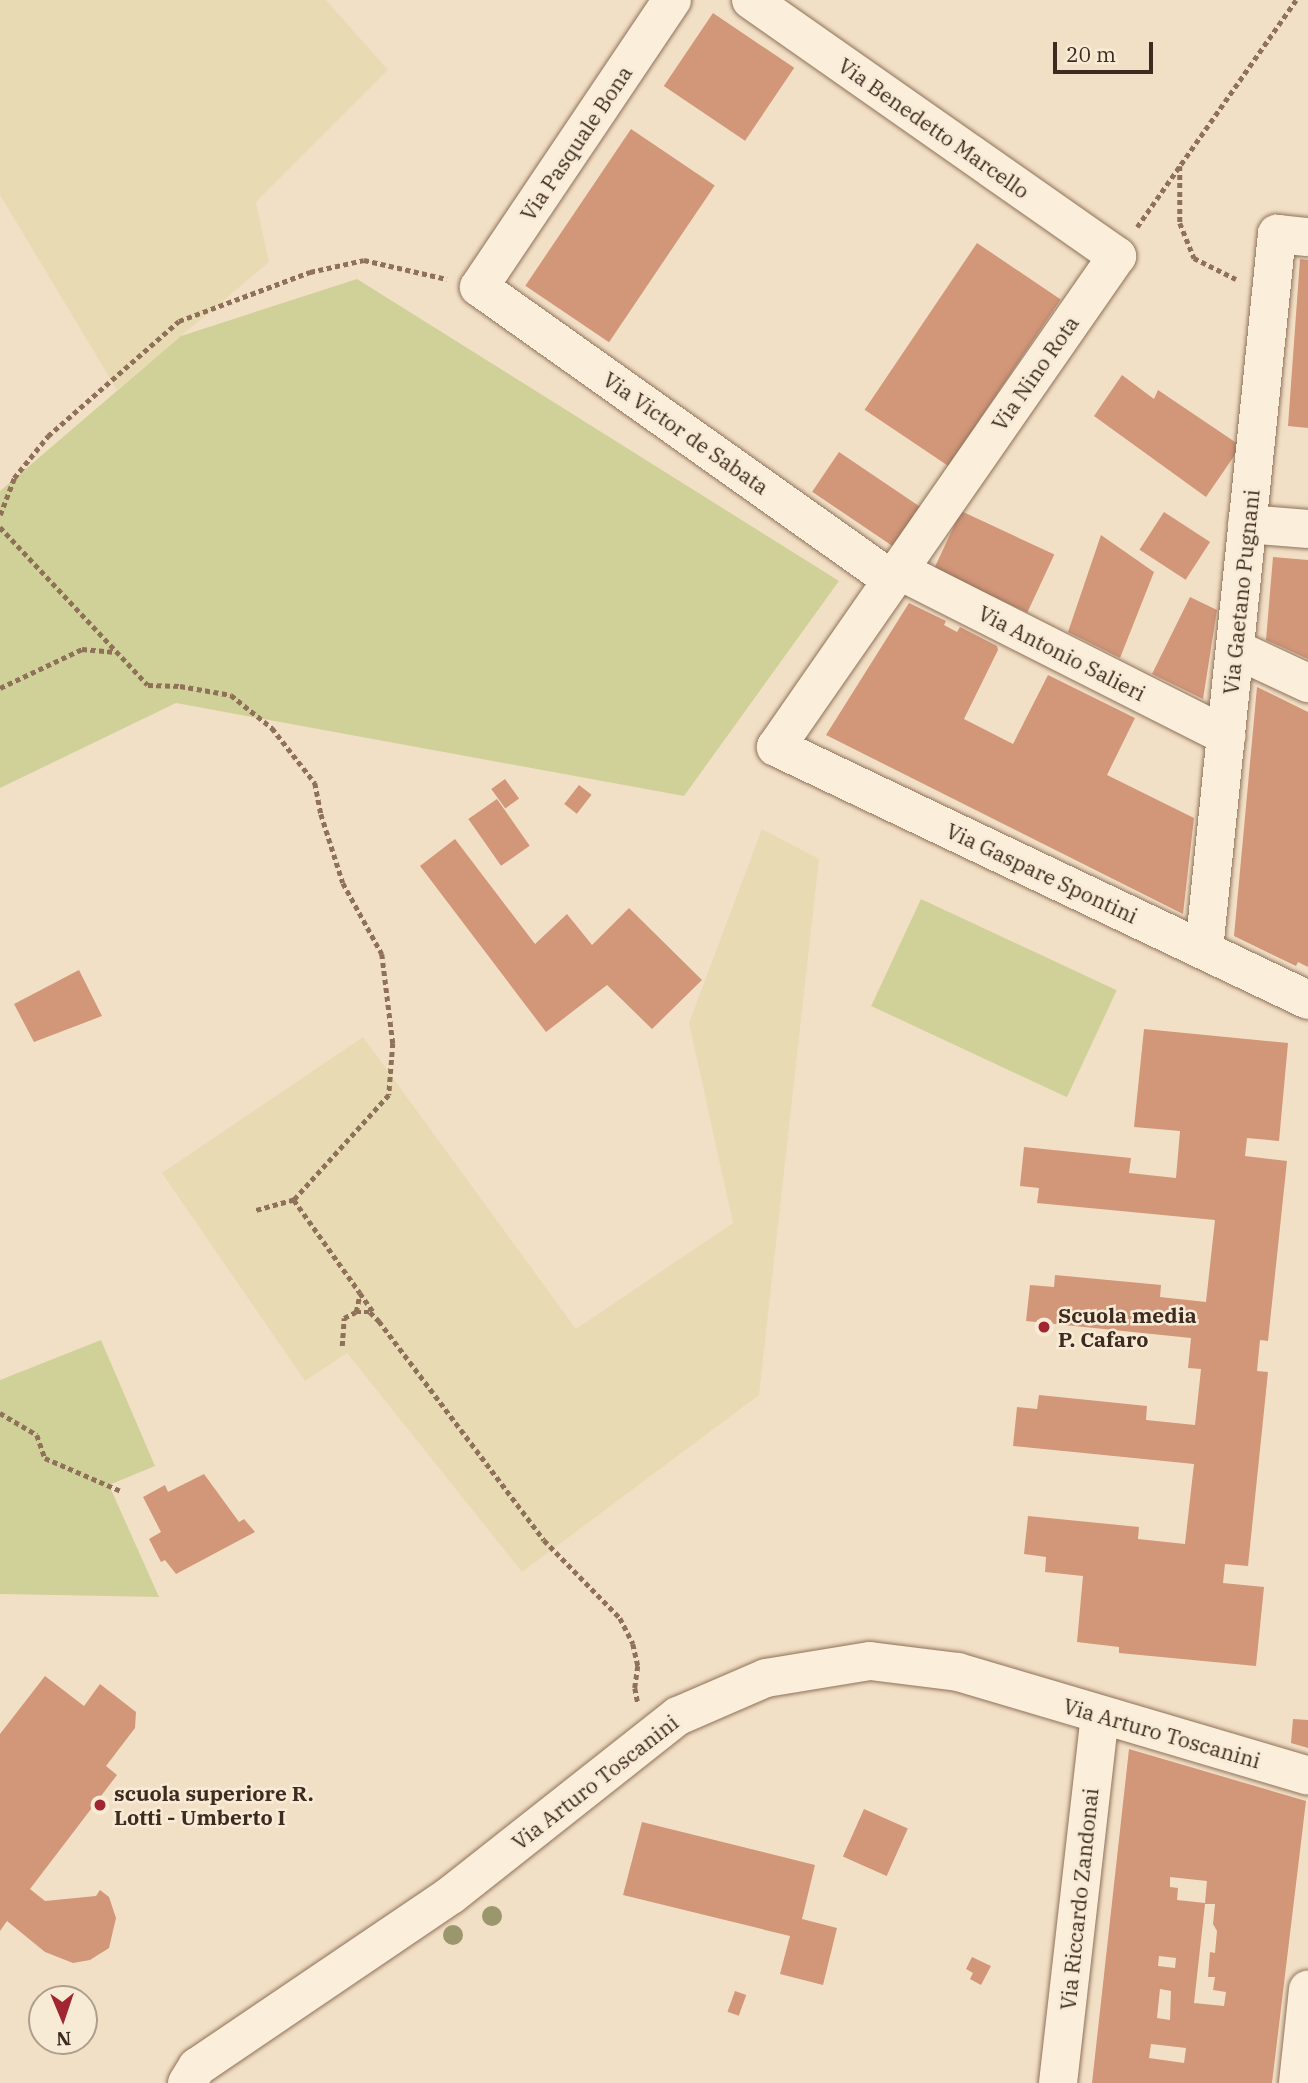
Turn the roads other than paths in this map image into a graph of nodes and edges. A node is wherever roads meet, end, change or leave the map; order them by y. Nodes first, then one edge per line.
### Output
1 (672, 0) edge
2 (751, 0) edge
3 (1292, 236) edge
4 (1117, 256) joint
5 (479, 287) joint
6 (1247, 524) junction
7 (1308, 529) edge
8 (895, 575) junction
9 (1235, 649) junction
10 (1308, 683) edge
11 (1226, 736) junction
12 (776, 747) joint
13 (1204, 950) junction
14 (1308, 1000) edge
15 (1100, 1715) junction
16 (1308, 1776) edge
17 (1308, 1990) edge
18 (187, 2083) edge
19 (1058, 2083) edge
20 (1297, 2083) edge

1 - 5 street, Via Pasquale Bona
2 - 4 street, Via Benedetto Marcello
3 - 6 street, Via Gaetano Pugnani
4 - 8 street, Via Nino Rota
5 - 8 street, Via Victor de Sabata
6 - 7 street
6 - 9 street, Via Gaetano Pugnani
8 - 11 street, Via Antonio Salieri
8 - 12 street, Via Nino Rota
9 - 10 street
9 - 11 street, Via Gaetano Pugnani
11 - 13 street, Via Gaetano Pugnani
12 - 13 street, Via Gaspare Spontini
13 - 14 street, Via Gaspare Spontini
15 - 16 street, Via Arturo Toscanini
15 - 18 street, Via Arturo Toscanini
15 - 19 street, Via Riccardo Zandonai
17 - 20 street

